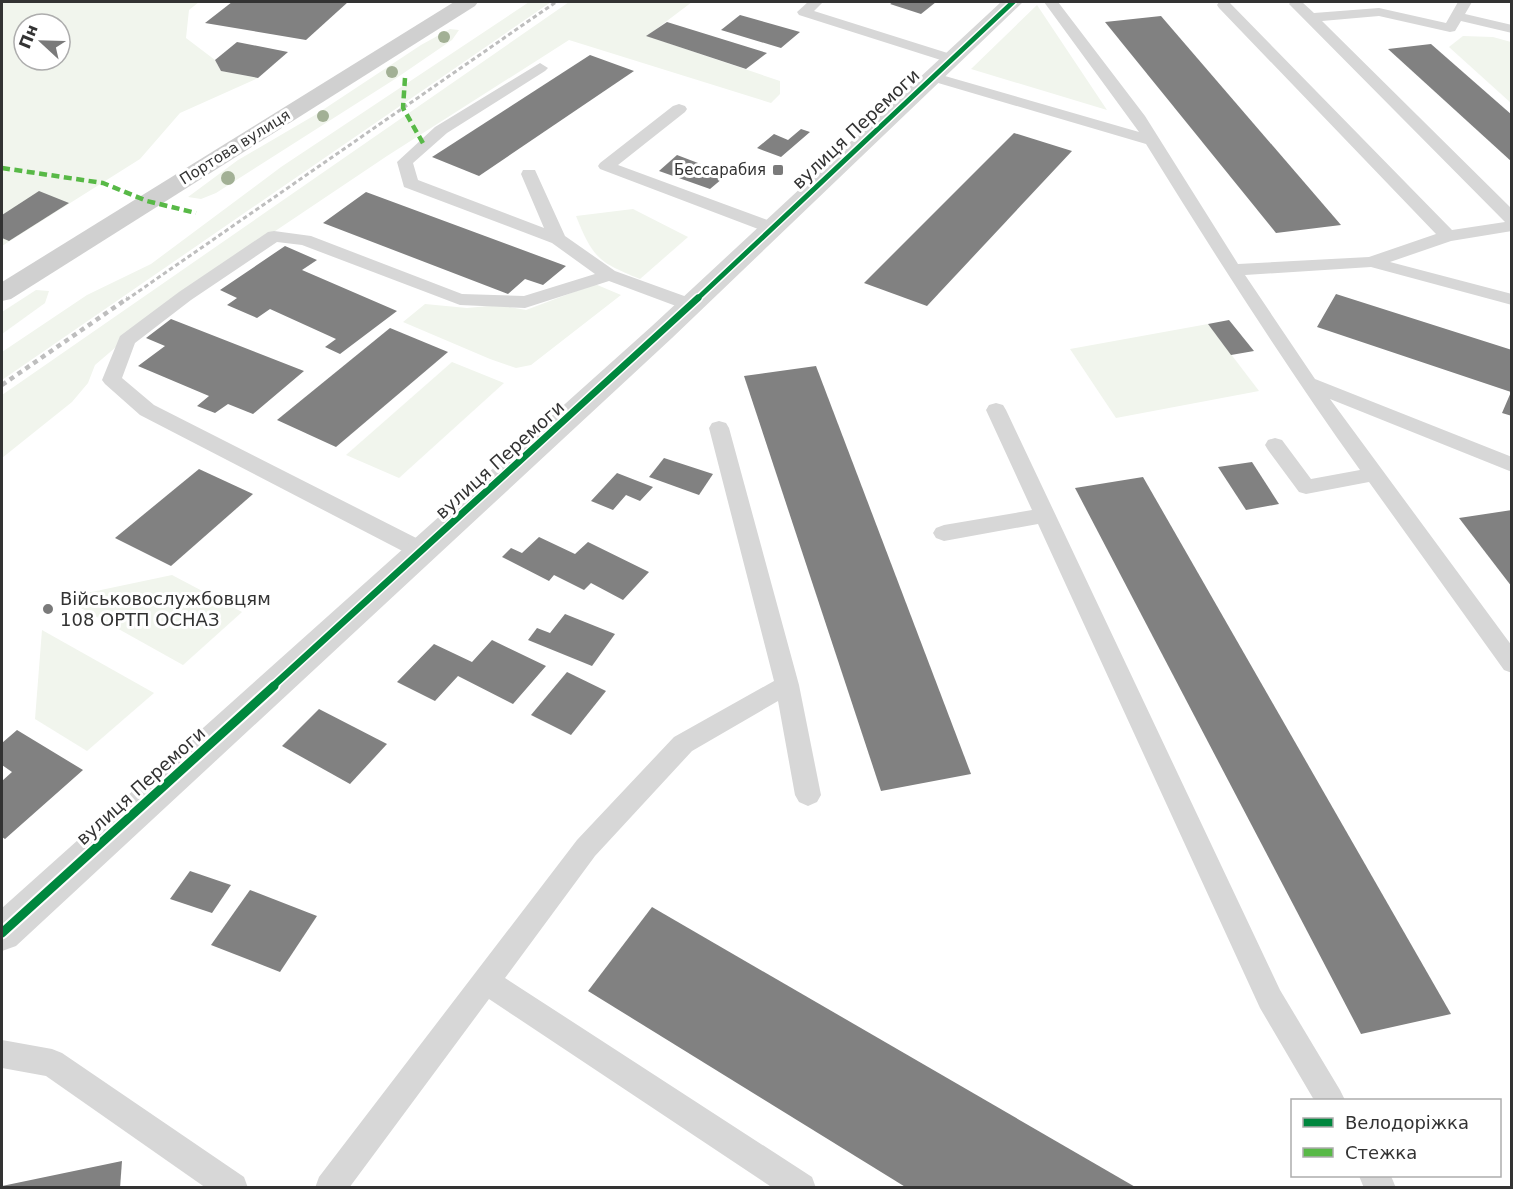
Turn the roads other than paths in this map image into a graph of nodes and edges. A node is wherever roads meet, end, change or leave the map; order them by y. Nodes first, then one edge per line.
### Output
1 (468, 2) edge
2 (816, 2) edge
3 (1013, 2) edge
4 (1051, 2) edge
5 (1296, 4) dead end
6 (1224, 5) dead end
7 (1459, 7) edge
8 (1310, 18) junction
9 (1512, 29) edge
10 (540, 68) dead end
11 (943, 68) junction
12 (679, 109) dead end
13 (1153, 141) junction
14 (530, 174) dead end
15 (1512, 219) edge
16 (1512, 226) edge
17 (772, 228) junction
18 (1448, 236) junction
19 (558, 239) junction
20 (1371, 262) junction
21 (1233, 270) junction
22 (609, 275) junction
23 (2, 293) edge
24 (1512, 300) edge
25 (691, 305) junction
26 (1308, 383) junction
27 (996, 410) dead end
28 (720, 428) dead end
29 (1275, 445) dead end
30 (1512, 465) edge
31 (1374, 474) junction
32 (1045, 515) junction
33 (944, 533) dead end
34 (422, 550) junction
35 (1512, 664) edge
36 (787, 685) junction
37 (808, 795) dead end
38 (2, 933) edge
39 (485, 980) junction
40 (2, 1054) edge
41 (1329, 1099) edge
42 (233, 1188) edge
43 (330, 1188) edge
44 (801, 1188) edge

1 - 23 main road, Портова вулиця
2 - 11 lane
3 - 11 street, вулиця Перемоги
4 - 13 lane
5 - 8 lane
6 - 18 lane
7 - 8 lane
7 - 9 lane
8 - 15 lane
10 - 19 lane
11 - 13 lane
11 - 17 street, вулиця Перемоги
12 - 17 lane
13 - 21 lane
14 - 19 lane
16 - 18 lane
17 - 25 street, вулиця Перемоги
18 - 20 lane
19 - 22 lane
20 - 21 lane
20 - 24 lane
21 - 26 lane
22 - 25 lane
22 - 34 lane
25 - 34 street, вулиця Перемоги
26 - 30 lane
26 - 31 lane
27 - 32 lane
28 - 36 lane
29 - 31 lane
31 - 35 lane
32 - 33 lane
32 - 41 lane
34 - 38 street, вулиця Перемоги
36 - 37 lane
36 - 39 lane
39 - 43 lane
39 - 44 lane
40 - 42 lane

